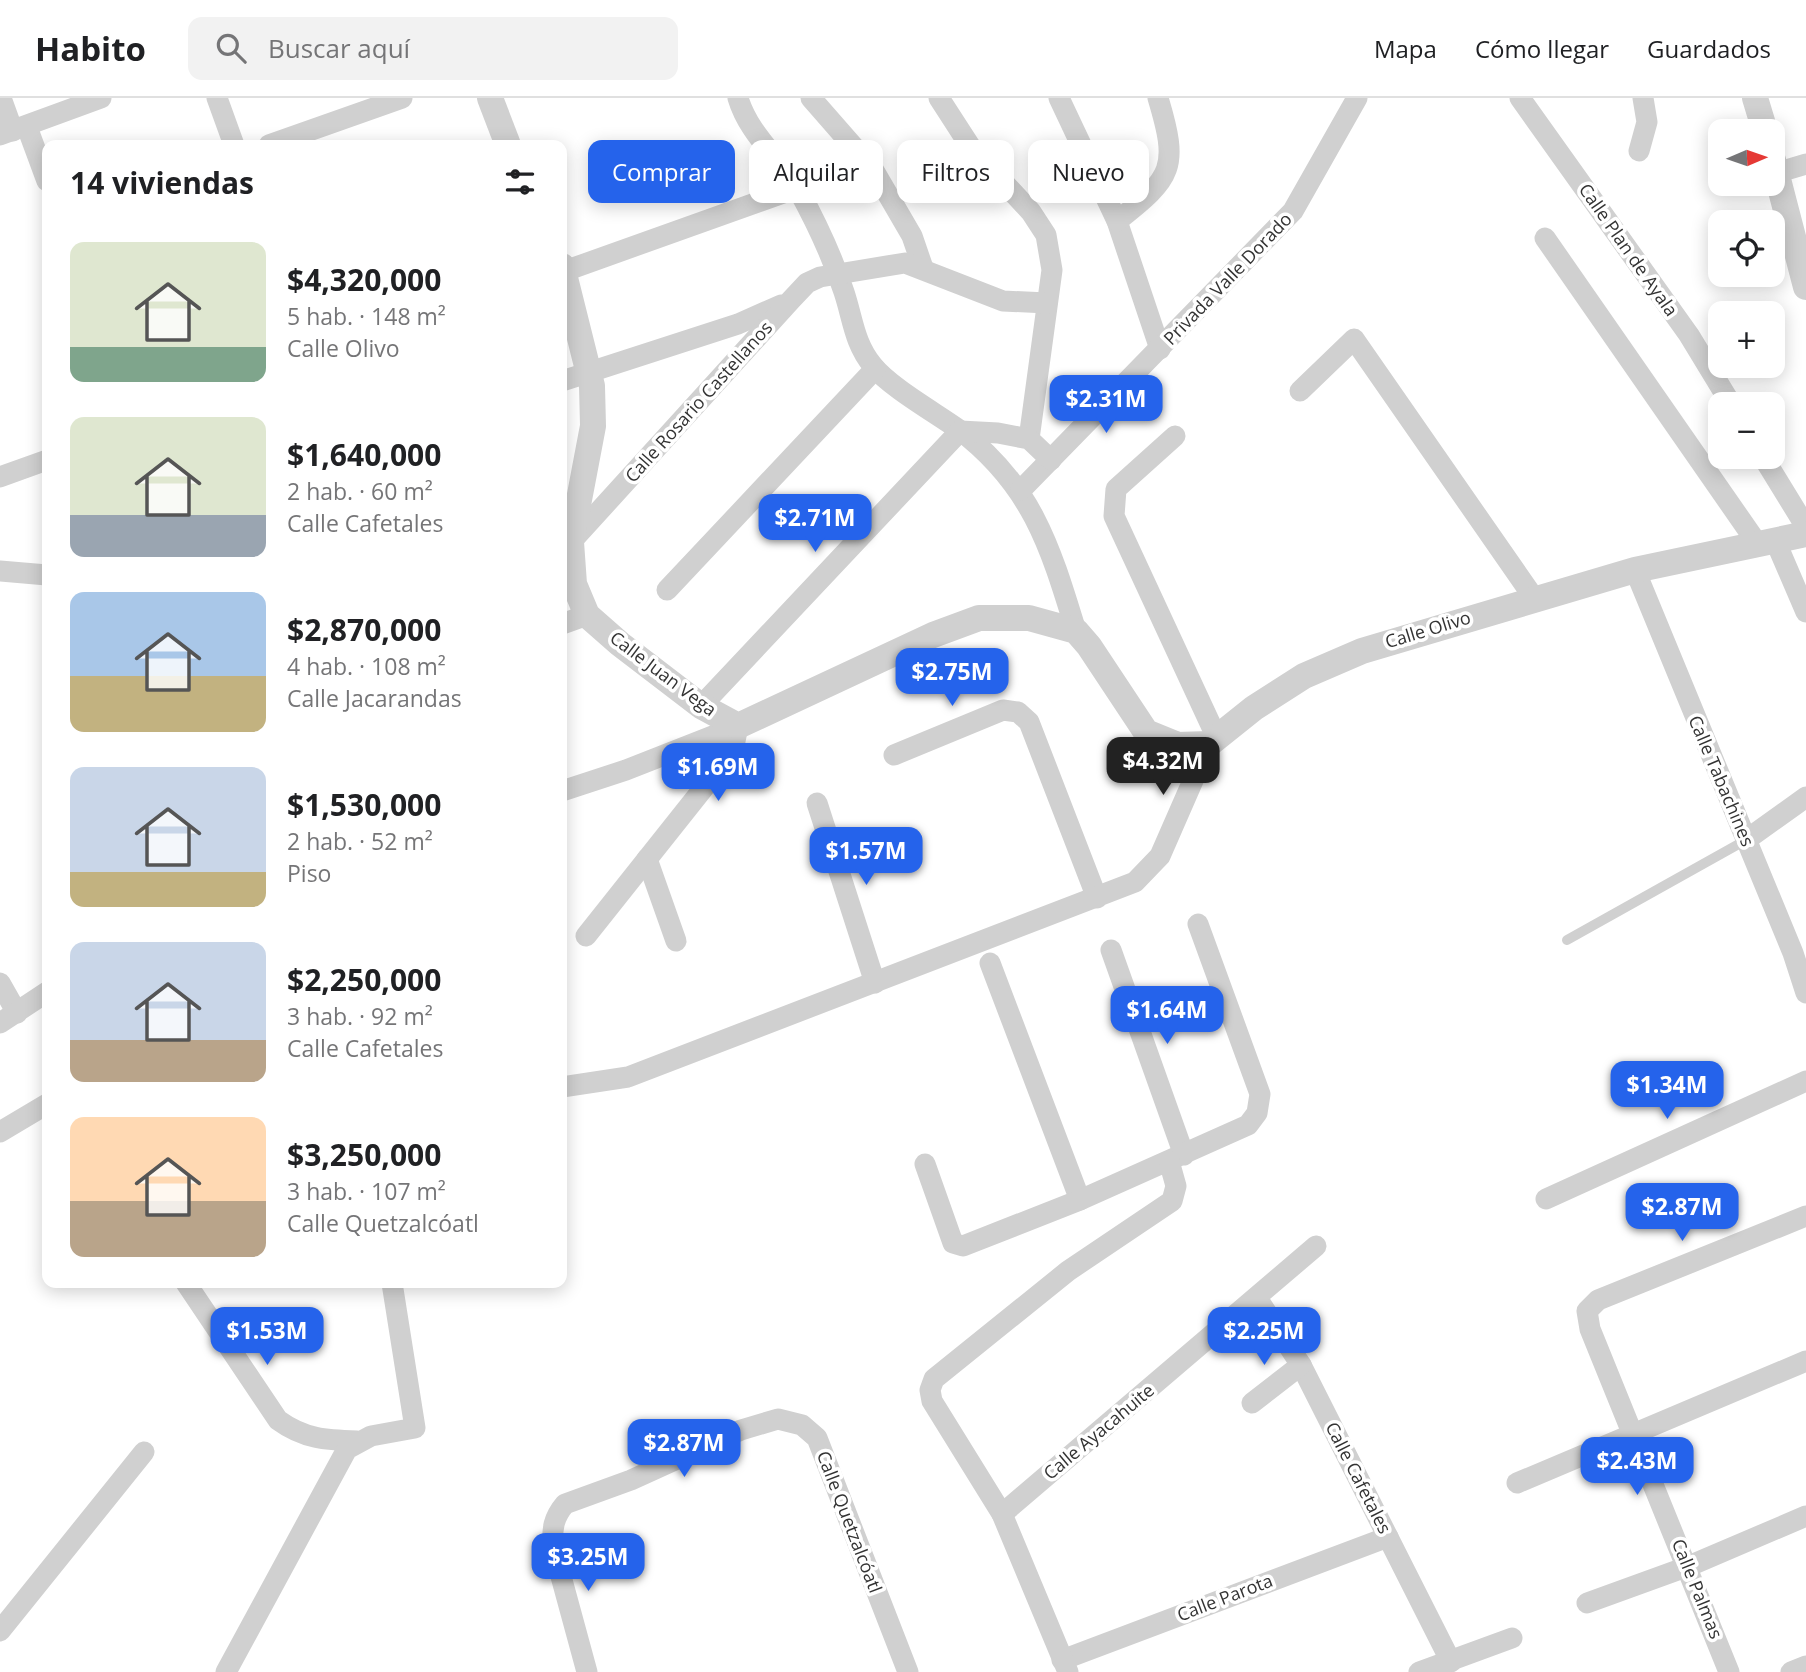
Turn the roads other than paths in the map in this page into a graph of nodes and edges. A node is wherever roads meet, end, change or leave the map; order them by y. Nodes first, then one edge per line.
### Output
1 (1, 98) edge
2 (101, 98) edge
3 (217, 98) edge
4 (402, 98) edge
5 (490, 98) edge
6 (738, 98) edge
7 (811, 98) edge
8 (939, 98) edge
9 (1059, 98) edge
10 (1158, 98) edge
11 (1357, 98) edge
12 (1521, 98) edge
13 (1643, 98) edge
14 (1755, 98) edge
15 (1761, 119) edge
16 (13, 131) edge
17 (232, 140) edge
18 (283, 140) edge
19 (506, 140) edge
20 (760, 140) edge
21 (1639, 151) dead end
22 (1806, 164) edge
23 (1785, 166) edge
24 (42, 174) edge
25 (1782, 196) edge
26 (754, 203) edge
27 (804, 203) edge
28 (1117, 221) junction
29 (1545, 239) dead end
30 (923, 268) junction
31 (567, 269) edge
32 (835, 272) junction
33 (567, 286) edge
34 (1806, 287) edge
35 (791, 300) junction
36 (1048, 303) junction
37 (1160, 349) junction
38 (875, 369) junction
39 (588, 372) junction
40 (567, 379) edge
41 (1300, 391) dead end
42 (1724, 392) edge
43 (960, 431) junction
44 (1175, 436) dead end
45 (1029, 439) junction
46 (1051, 460) junction
47 (42, 462) edge
48 (1770, 469) edge
49 (0, 477) edge
50 (1021, 490) junction
51 (569, 505) edge
52 (1806, 527) edge
53 (1806, 534) edge
54 (571, 542) junction
55 (1766, 542) junction
56 (1635, 570) junction
57 (0, 571) edge
58 (42, 575) edge
59 (667, 590) dead end
60 (1534, 598) junction
61 (1806, 612) edge
62 (587, 615) junction
63 (567, 622) edge
64 (1076, 631) junction
65 (701, 706) junction
66 (738, 726) junction
67 (1213, 740) junction
68 (894, 755) dead end
69 (567, 788) edge
70 (1806, 797) edge
71 (817, 803) dead end
72 (1746, 840) junction
73 (647, 859) junction
74 (1097, 898) junction
75 (1198, 924) dead end
76 (586, 936) dead end
77 (1567, 940) dead end
78 (676, 941) dead end
79 (1111, 950) dead end
80 (1799, 950) edge
81 (990, 963) dead end
82 (0, 983) edge
83 (875, 983) junction
84 (1806, 993) edge
85 (42, 995) edge
86 (8, 1018) edge
87 (1806, 1081) edge
88 (567, 1086) edge
89 (42, 1107) edge
90 (0, 1132) edge
91 (1177, 1158) junction
92 (925, 1164) dead end
93 (1546, 1199) dead end
94 (1080, 1200) junction
95 (1806, 1216) edge
96 (1316, 1246) dead end
97 (189, 1288) edge
98 (393, 1288) edge
99 (1257, 1298) junction
100 (1806, 1361) edge
101 (1301, 1365) junction
102 (1252, 1403) dead end
103 (1633, 1435) junction
104 (357, 1441) junction
105 (144, 1452) dead end
106 (1517, 1483) dead end
107 (1002, 1514) junction
108 (1806, 1516) edge
109 (1388, 1537) junction
110 (1689, 1566) junction
111 (1587, 1603) dead end
112 (0, 1631) edge
113 (1512, 1638) dead end
114 (1451, 1662) junction
115 (1065, 1666) edge
116 (1806, 1666) edge
117 (226, 1672) edge
118 (587, 1672) edge
119 (908, 1672) edge
120 (1419, 1672) edge
121 (1729, 1672) edge
122 (1791, 1672) edge

1 - 16 street
2 - 16 street
3 - 17 street
4 - 18 street
5 - 19 street
6 - 20 street
7 - 30 street
8 - 36 street
9 - 28 street
10 - 28 street
11 - 37 street, Privada Valle Dorado
12 - 42 street, Calle Plan de Ayala
13 - 21 street
14 - 15 street
16 - 24 street
22 - 23 street
25 - 34 street
26 - 31 street
27 - 32 street
28 - 37 street
29 - 55 street
30 - 32 street, Calle Rosario Castellanos
30 - 36 street, Calle Rosario Castellanos
32 - 35 street, Calle Rosario Castellanos
32 - 38 street
33 - 39 street, Calle Juan Vega
35 - 39 street
35 - 54 street, Calle Rosario Castellanos
36 - 45 street
37 - 46 street, Privada Valle Dorado
38 - 43 street
38 - 59 street
39 - 40 street
39 - 51 street, Calle Juan Vega
41 - 60 street
43 - 45 street
43 - 50 street
43 - 65 street
44 - 67 street
45 - 46 street
46 - 50 street, Privada Valle Dorado
47 - 49 street
48 - 52 street
50 - 64 street
51 - 54 street, Calle Juan Vega
53 - 55 street, Calle Olivo
54 - 62 street, Calle Juan Vega
55 - 56 street, Calle Olivo
55 - 61 street
56 - 60 street, Calle Olivo
56 - 72 street, Calle Tabachines
57 - 58 street
60 - 67 street, Calle Olivo
62 - 63 street
62 - 65 street, Calle Juan Vega
64 - 66 street
64 - 67 street
65 - 66 street, Calle Juan Vega
66 - 69 street
66 - 73 street
67 - 74 street
68 - 74 street
70 - 72 street
71 - 83 street
72 - 77 lane
72 - 80 street, Calle Tabachines
73 - 76 street
73 - 78 street
74 - 83 street
75 - 91 street
79 - 91 street
80 - 84 street, Calle Tabachines
81 - 94 street
82 - 86 street
83 - 88 street
85 - 86 street
87 - 93 street
89 - 90 street
91 - 94 street
91 - 107 street
92 - 94 street
95 - 103 street, Calle Palmas
96 - 99 street, Calle Ayacahuite
97 - 104 street
98 - 104 street
99 - 101 street, Calle Cafetales
99 - 107 street, Calle Ayacahuite
100 - 103 street
101 - 102 street
101 - 109 street, Calle Cafetales
103 - 106 street
103 - 110 street, Calle Palmas
104 - 117 street
105 - 112 street
107 - 115 street
108 - 110 street
109 - 114 street, Calle Cafetales
109 - 115 street, Calle Parota
110 - 111 street
110 - 121 street, Calle Palmas
113 - 114 street
114 - 120 street
116 - 122 street
118 - 119 street, Calle Quetzalcóatl

